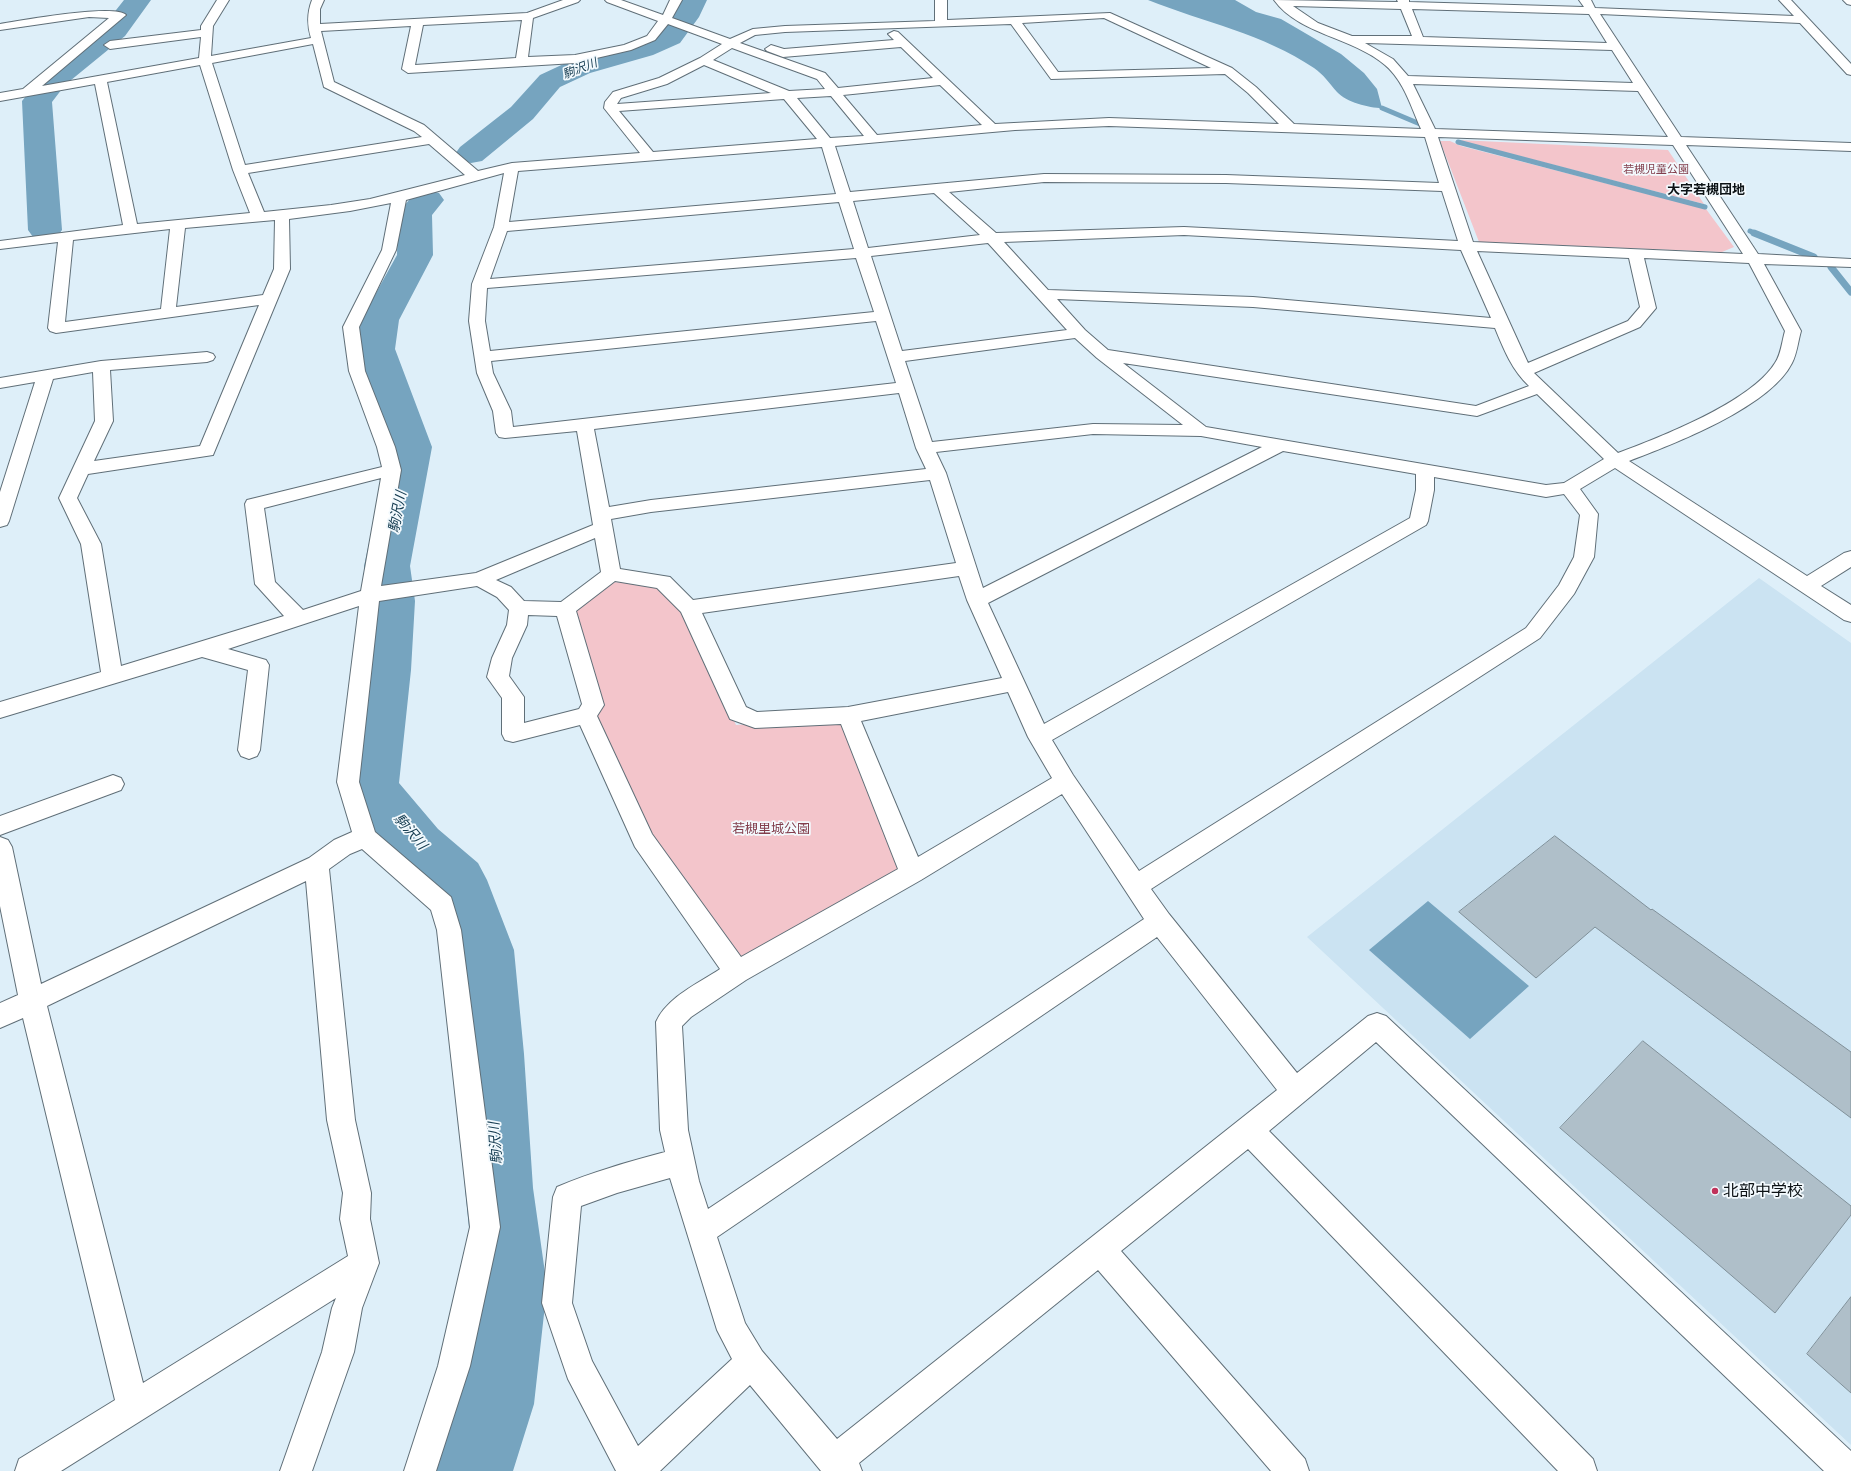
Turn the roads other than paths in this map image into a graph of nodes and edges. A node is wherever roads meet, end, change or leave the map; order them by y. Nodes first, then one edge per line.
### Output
1 (223, 0) edge
2 (318, 0) edge
3 (574, 0) edge
4 (611, 0) edge
5 (676, 0) edge
6 (941, 0) edge
7 (1585, 0) edge
8 (1661, 0) edge
9 (1785, 0) edge
10 (1281, 1) edge
11 (1404, 3) edge
12 (1739, 6) dead end
13 (1592, 11) junction
14 (1670, 12) junction
15 (528, 16) junction
16 (1749, 17) junction
17 (668, 20) junction
18 (1014, 20) junction
19 (1804, 20) junction
20 (418, 22) junction
21 (884, 24) junction
22 (941, 24) junction
23 (0, 28) edge
24 (314, 28) junction
25 (207, 33) junction
26 (1350, 39) junction
27 (318, 40) junction
28 (1419, 40) junction
29 (737, 41) junction
30 (904, 43) junction
31 (110, 45) dead end
32 (1615, 47) junction
33 (205, 60) junction
34 (522, 61) junction
35 (704, 61) junction
36 (1228, 71) junction
37 (1851, 71) edge
38 (100, 79) junction
39 (1405, 80) junction
40 (943, 82) junction
41 (1641, 87) junction
42 (27, 92) junction
43 (834, 92) junction
44 (787, 95) junction
45 (0, 97) edge
46 (610, 108) junction
47 (1289, 127) junction
48 (992, 128) junction
49 (1430, 133) junction
50 (433, 139) junction
51 (874, 139) junction
52 (1675, 140) junction
53 (827, 142) junction
54 (1851, 147) edge
55 (649, 156) junction
56 (512, 167) junction
57 (240, 170) junction
58 (475, 176) junction
59 (1447, 187) junction
60 (937, 189) junction
61 (844, 196) junction
62 (399, 198) junction
63 (282, 215) junction
64 (258, 216) junction
65 (178, 224) junction
66 (501, 227) junction
67 (131, 229) junction
68 (66, 236) junction
69 (992, 238) junction
70 (0, 245) edge
71 (1467, 246) junction
72 (862, 253) junction
73 (1636, 254) junction
74 (1754, 259) junction
75 (1851, 263) edge
76 (480, 284) junction
77 (1042, 294) junction
78 (270, 299) junction
79 (168, 313) junction
80 (883, 316) junction
81 (1501, 324) junction
82 (1079, 333) junction
83 (1103, 355) junction
84 (207, 357) dead end
85 (483, 357) junction
86 (896, 357) junction
87 (102, 366) junction
88 (1524, 371) junction
89 (46, 376) junction
90 (0, 384) edge
91 (906, 387) junction
92 (1539, 388) junction
93 (585, 425) junction
94 (1201, 431) junction
95 (1282, 444) junction
96 (925, 448) junction
97 (1615, 460) junction
98 (81, 470) junction
99 (392, 470) junction
100 (1425, 470) junction
101 (937, 473) junction
102 (1569, 488) junction
103 (0, 521) edge
104 (602, 521) junction
105 (1851, 558) edge
106 (966, 568) junction
107 (610, 574) junction
108 (478, 579) junction
109 (1806, 586) junction
110 (370, 595) junction
111 (977, 600) junction
112 (519, 608) junction
113 (689, 608) junction
114 (565, 609) junction
115 (1851, 615) edge
116 (299, 619) junction
117 (202, 650) junction
118 (112, 677) junction
119 (1014, 683) junction
120 (0, 710) edge
121 (848, 714) junction
122 (586, 715) junction
123 (1039, 737) junction
124 (249, 750) dead end
125 (1065, 781) junction
126 (113, 784) dead end
127 (0, 826) edge
128 (365, 837) junction
129 (0, 847) edge
130 (317, 865) junction
131 (912, 873) junction
132 (1136, 886) junction
133 (1160, 922) junction
134 (737, 972) junction
135 (32, 1000) junction
136 (0, 1016) edge
137 (1296, 1093) junction
138 (1250, 1130) junction
139 (682, 1161) junction
140 (701, 1231) junction
141 (1100, 1249) junction
142 (364, 1263) junction
143 (751, 1362) junction
144 (133, 1407) junction
145 (840, 1467) edge
146 (31, 1471) edge
147 (296, 1471) edge
148 (420, 1471) edge
149 (635, 1471) edge
150 (1293, 1471) edge
151 (1581, 1471) edge
152 (1848, 1471) edge

1 - 25 street
2 - 24 street
3 - 15 street
4 - 17 street
5 - 17 street
6 - 22 street
7 - 13 street
8 - 14 street
9 - 19 street
10 - 11 street
10 - 26 street
11 - 13 street
11 - 28 street
12 - 16 street
13 - 14 street
13 - 32 street
14 - 16 street
15 - 20 street
15 - 34 street
16 - 19 street
17 - 29 street
17 - 34 street
18 - 22 street
18 - 36 street
18 - 36 street
19 - 37 street
20 - 24 street
20 - 34 street
21 - 22 street
21 - 29 street
21 - 30 street
23 - 42 street
24 - 27 street
25 - 31 street
25 - 33 street
26 - 28 street
26 - 39 street
27 - 33 street
27 - 50 street
28 - 32 street
29 - 30 street
29 - 35 street
29 - 43 street
30 - 40 street
32 - 41 street
33 - 38 street
33 - 57 street
35 - 44 street
35 - 46 street
36 - 47 street
38 - 42 street
38 - 67 street
39 - 41 street
39 - 49 street
40 - 43 street
40 - 48 street
41 - 52 street
42 - 45 street
43 - 44 street
43 - 51 street
44 - 46 street
44 - 53 street
46 - 55 street
47 - 48 street
47 - 49 street
48 - 51 street
49 - 52 street
49 - 59 street
50 - 57 street
50 - 58 street
51 - 53 street
52 - 54 street
52 - 74 street
53 - 55 street
53 - 61 street
55 - 56 street
56 - 58 street
56 - 66 street
57 - 64 street
58 - 62 street
59 - 60 street
59 - 71 street
60 - 61 street
60 - 69 street
61 - 66 street
61 - 72 street
62 - 63 street
62 - 99 street
63 - 64 street
63 - 78 street
64 - 65 street
65 - 67 street
65 - 79 street
66 - 76 street
67 - 68 street
68 - 70 street
68 - 79 street
69 - 71 street
69 - 72 street
69 - 77 street
71 - 73 street
71 - 81 street
72 - 76 street
72 - 80 street
73 - 74 street
73 - 88 street
74 - 75 street
74 - 97 street
76 - 85 street
77 - 81 street
77 - 82 street
78 - 79 street
78 - 98 street
80 - 85 street
80 - 86 street
81 - 88 street
82 - 83 street
82 - 86 street
83 - 92 street
83 - 94 street
84 - 87 street
85 - 93 street
86 - 91 street
87 - 89 street
87 - 98 street
88 - 92 street
89 - 90 street
89 - 103 street
91 - 93 street
91 - 96 street
92 - 97 street
93 - 104 street
94 - 95 street
94 - 96 street
95 - 100 street
95 - 111 street
96 - 101 street
97 - 102 street
97 - 109 street
98 - 118 street
99 - 110 street
99 - 116 street
100 - 102 street
100 - 123 street
101 - 104 street
101 - 106 street
102 - 132 street
104 - 107 street
104 - 108 street
105 - 109 street
106 - 111 street
106 - 113 street
107 - 113 street
107 - 114 street
108 - 110 street
108 - 112 street
109 - 115 street
110 - 116 street
110 - 128 street
111 - 119 street
112 - 114 street
112 - 122 street
113 - 121 street
114 - 122 street
116 - 117 street
117 - 118 street
117 - 124 street
118 - 120 street
119 - 121 street
119 - 123 street
121 - 131 street
122 - 134 street
123 - 125 street
125 - 131 street
125 - 132 street
126 - 127 street
128 - 130 street
128 - 148 street
129 - 135 street
130 - 135 street
130 - 142 street
131 - 134 street
132 - 133 street
133 - 137 street
133 - 140 street
134 - 139 street
135 - 136 street
135 - 144 street
137 - 138 street
137 - 152 street
138 - 141 street
138 - 151 street
139 - 140 street
139 - 149 street
140 - 143 street
141 - 145 street
141 - 150 street
142 - 144 street
142 - 147 street
143 - 145 street
143 - 149 street
144 - 146 street

